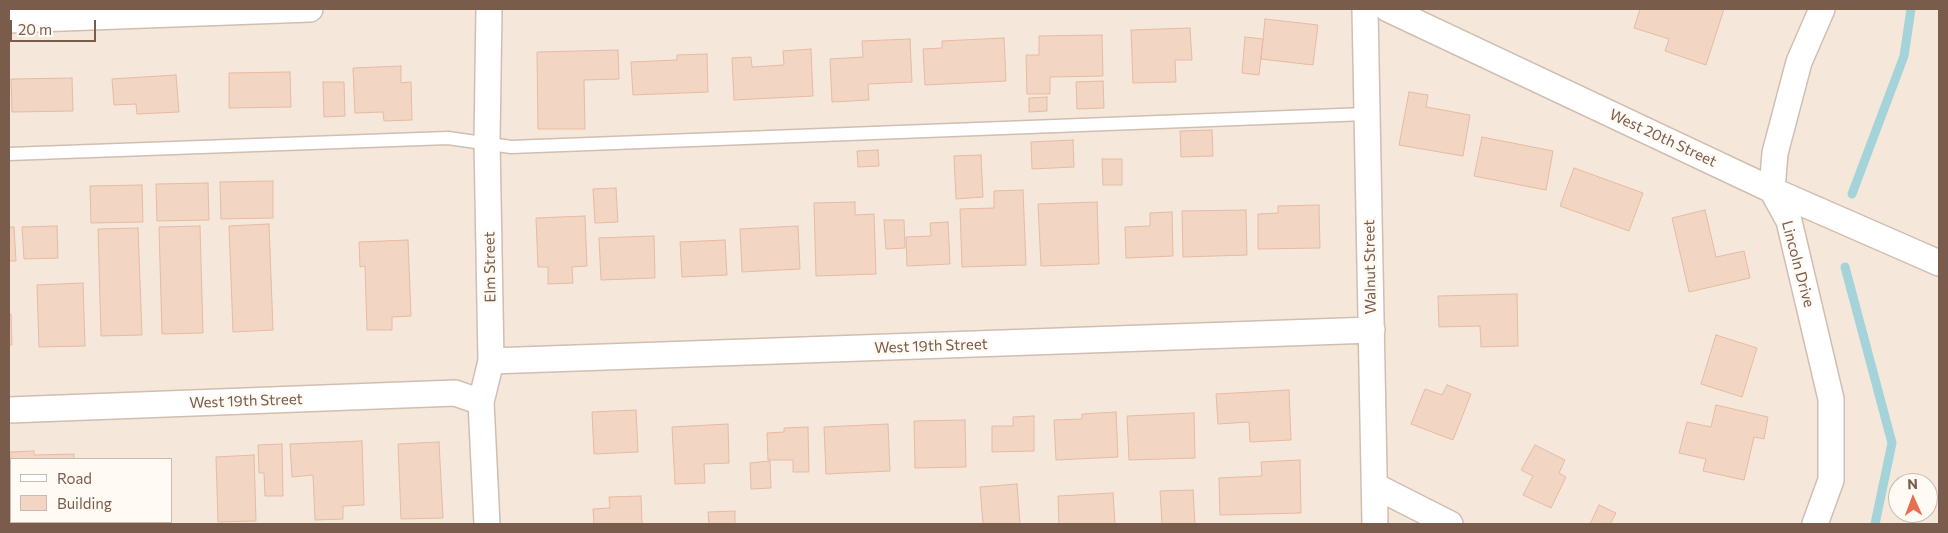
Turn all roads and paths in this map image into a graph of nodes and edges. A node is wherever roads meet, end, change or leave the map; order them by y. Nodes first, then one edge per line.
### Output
1 (310, 9) edge
2 (489, 9) edge
3 (1365, 9) edge
4 (1388, 9) edge
5 (1822, 9) edge
6 (9, 20) edge
7 (1366, 114) junction
8 (487, 142) junction
9 (9, 154) edge
10 (1772, 190) junction
11 (1939, 263) edge
12 (1372, 330) junction
13 (491, 361) junction
14 (481, 402) junction
15 (9, 410) edge
16 (1375, 486) junction
17 (487, 524) edge
18 (1375, 524) edge
19 (1450, 524) edge
20 (1815, 524) edge

1 - 6 street
2 - 8 street, Elm Street
3 - 7 street, Walnut Street
4 - 10 street, West 20th Street
5 - 10 street
7 - 8 lane
7 - 12 street, Walnut Street
8 - 9 lane
8 - 13 street, Elm Street
10 - 11 street, West 20th Street
10 - 20 street, Lincoln Drive
12 - 13 street, West 19th Street
12 - 16 street, Walnut Street
13 - 14 street, Elm Street
14 - 15 street, West 19th Street
14 - 17 street, Elm Street
16 - 18 street, Walnut Street
16 - 19 street

